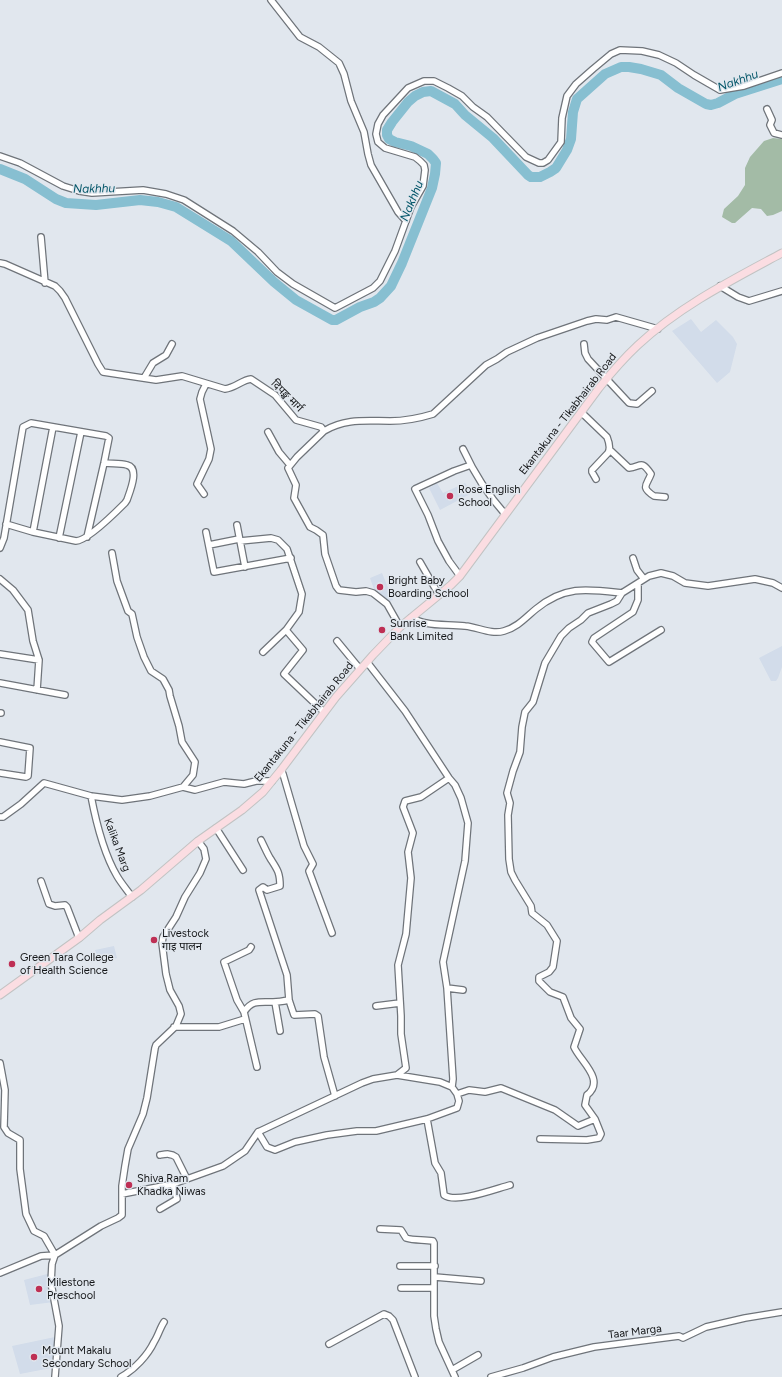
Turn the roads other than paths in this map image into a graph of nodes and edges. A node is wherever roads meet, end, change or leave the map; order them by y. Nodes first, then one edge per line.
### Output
1 (271, 0) edge
2 (782, 73) edge
3 (767, 109) dead end
4 (782, 135) edge
5 (0, 156) edge
6 (406, 221) junction
7 (41, 237) dead end
8 (782, 253) edge
9 (0, 264) edge
10 (44, 283) junction
11 (720, 286) junction
12 (782, 291) edge
13 (658, 329) junction
14 (172, 344) dead end
15 (584, 344) dead end
16 (144, 378) junction
17 (607, 379) junction
18 (206, 384) junction
19 (652, 391) dead end
20 (581, 412) junction
21 (53, 427) junction
22 (324, 431) junction
23 (81, 432) junction
24 (268, 432) dead end
25 (463, 449) dead end
26 (610, 450) junction
27 (104, 464) junction
28 (290, 464) junction
29 (471, 465) junction
30 (596, 479) dead end
31 (204, 494) dead end
32 (665, 497) dead end
33 (505, 514) junction
34 (6, 524) junction
35 (237, 525) dead end
36 (33, 532) junction
37 (206, 532) dead end
38 (87, 537) junction
39 (59, 538) junction
40 (239, 540) junction
41 (209, 545) junction
42 (0, 548) edge
43 (112, 553) dead end
44 (290, 558) junction
45 (633, 558) dead end
46 (420, 562) dead end
47 (245, 567) junction
48 (460, 576) junction
49 (0, 579) edge
50 (644, 580) junction
51 (638, 584) junction
52 (782, 588) edge
53 (622, 594) junction
54 (439, 595) junction
55 (412, 618) junction
56 (400, 627) junction
57 (286, 630) junction
58 (661, 630) dead end
59 (337, 641) dead end
60 (263, 652) dead end
61 (0, 654) edge
62 (39, 660) junction
63 (367, 662) junction
64 (360, 669) junction
65 (0, 683) edge
66 (37, 690) junction
67 (65, 695) dead end
68 (324, 712) junction
69 (0, 742) edge
70 (281, 770) junction
71 (0, 773) edge
72 (449, 778) junction
73 (272, 781) junction
74 (183, 787) junction
75 (91, 796) junction
76 (0, 817) edge
77 (216, 828) junction
78 (261, 840) dead end
79 (198, 841) junction
80 (244, 870) dead end
81 (41, 881) dead end
82 (132, 897) junction
83 (332, 933) dead end
84 (79, 938) junction
85 (251, 947) dead end
86 (447, 988) junction
87 (463, 990) dead end
88 (0, 995) edge
89 (289, 1000) junction
90 (275, 1002) junction
91 (400, 1003) junction
92 (376, 1006) dead end
93 (244, 1012) junction
94 (245, 1019) junction
95 (174, 1027) junction
96 (280, 1031) dead end
97 (0, 1062) edge
98 (257, 1067) dead end
99 (397, 1075) junction
100 (452, 1087) junction
101 (457, 1094) junction
102 (335, 1096) junction
103 (595, 1119) junction
104 (427, 1120) junction
105 (2, 1128) edge
106 (258, 1132) junction
107 (540, 1139) dead end
108 (160, 1155) dead end
109 (188, 1179) junction
110 (173, 1184) junction
111 (510, 1185) dead end
112 (122, 1194) junction
113 (160, 1209) dead end
114 (380, 1229) dead end
115 (55, 1255) junction
116 (400, 1266) dead end
117 (435, 1266) junction
118 (0, 1273) edge
119 (435, 1276) junction
120 (481, 1281) dead end
121 (401, 1288) dead end
122 (434, 1288) junction
123 (782, 1312) edge
124 (164, 1322) dead end
125 (329, 1344) dead end
126 (478, 1355) dead end
127 (452, 1370) junction
128 (55, 1377) edge
129 (121, 1377) edge
130 (415, 1377) edge
131 (455, 1377) edge
132 (491, 1377) edge

1 - 6 street
2 - 6 street
3 - 4 street
5 - 6 street
7 - 10 street
8 - 11 main road, Ekantakuna - Tikabhairab Road
9 - 10 street, दिपङ्ख मार्ग
10 - 16 street, दिपङ्ख मार्ग
11 - 12 street
11 - 13 main road, Ekantakuna - Tikabhairab Road
13 - 17 main road, Ekantakuna - Tikabhairab Road
13 - 22 street
14 - 16 street
15 - 17 street
16 - 18 street, दिपङ्ख मार्ग
17 - 19 street
17 - 20 main road, Ekantakuna - Tikabhairab Road
18 - 22 street, दिपङ्ख मार्ग
18 - 31 street
20 - 26 street
20 - 33 main road, Ekantakuna - Tikabhairab Road
21 - 23 street
21 - 34 street
21 - 36 street
22 - 28 street
23 - 27 street
23 - 39 street
24 - 28 street
25 - 29 street
26 - 30 street
26 - 32 street
27 - 38 street
27 - 38 street
28 - 56 street
29 - 33 street
29 - 48 street
33 - 48 main road, Ekantakuna - Tikabhairab Road
34 - 36 street
34 - 42 street
35 - 40 street
36 - 39 street
37 - 41 street
38 - 39 street
40 - 41 street
40 - 44 street
40 - 47 street
41 - 47 street
43 - 74 street
44 - 47 street
44 - 57 street
45 - 50 street
46 - 54 street
48 - 54 main road, Ekantakuna - Tikabhairab Road
49 - 62 street
50 - 51 street
50 - 52 street
51 - 53 street
51 - 58 street
53 - 55 street
53 - 103 street
54 - 55 main road, Ekantakuna - Tikabhairab Road
55 - 56 main road, Ekantakuna - Tikabhairab Road
56 - 63 main road, Ekantakuna - Tikabhairab Road
57 - 60 street
57 - 68 street
59 - 64 street
61 - 62 street
62 - 66 street
63 - 64 main road, Ekantakuna - Tikabhairab Road
63 - 72 street
64 - 68 main road, Ekantakuna - Tikabhairab Road
65 - 66 street
66 - 67 street
68 - 70 main road, Ekantakuna - Tikabhairab Road
69 - 71 street
70 - 73 main road, Ekantakuna - Tikabhairab Road
70 - 83 street
72 - 86 street
72 - 91 street
73 - 74 street
73 - 77 main road, Ekantakuna - Tikabhairab Road
74 - 75 street
75 - 76 street
75 - 82 street, Kalika Marg
77 - 79 main road, Ekantakuna - Tikabhairab Road
77 - 80 street
78 - 89 street
79 - 82 main road, Ekantakuna - Tikabhairab Road
79 - 95 street
81 - 84 street
82 - 84 main road, Ekantakuna - Tikabhairab Road
84 - 88 main road, Ekantakuna - Tikabhairab Road
85 - 93 street
86 - 87 street
86 - 100 street
89 - 90 street
89 - 102 street
90 - 93 street
90 - 96 street
91 - 92 street
91 - 99 street
93 - 94 street
94 - 95 street
94 - 98 street
95 - 112 street
97 - 105 street
99 - 100 street
99 - 102 street
100 - 101 street
101 - 103 street
101 - 104 street
102 - 106 street
103 - 107 street
104 - 106 street
104 - 111 street
105 - 115 street
106 - 109 street
108 - 109 street
109 - 110 street
110 - 112 street
110 - 113 street
112 - 115 street
114 - 117 street
115 - 118 street
115 - 128 street
116 - 117 street
117 - 119 street
119 - 120 street
119 - 122 street
121 - 122 street
122 - 127 street
123 - 132 street, Taar Marga
124 - 129 street
125 - 130 street
126 - 127 street
127 - 131 street

